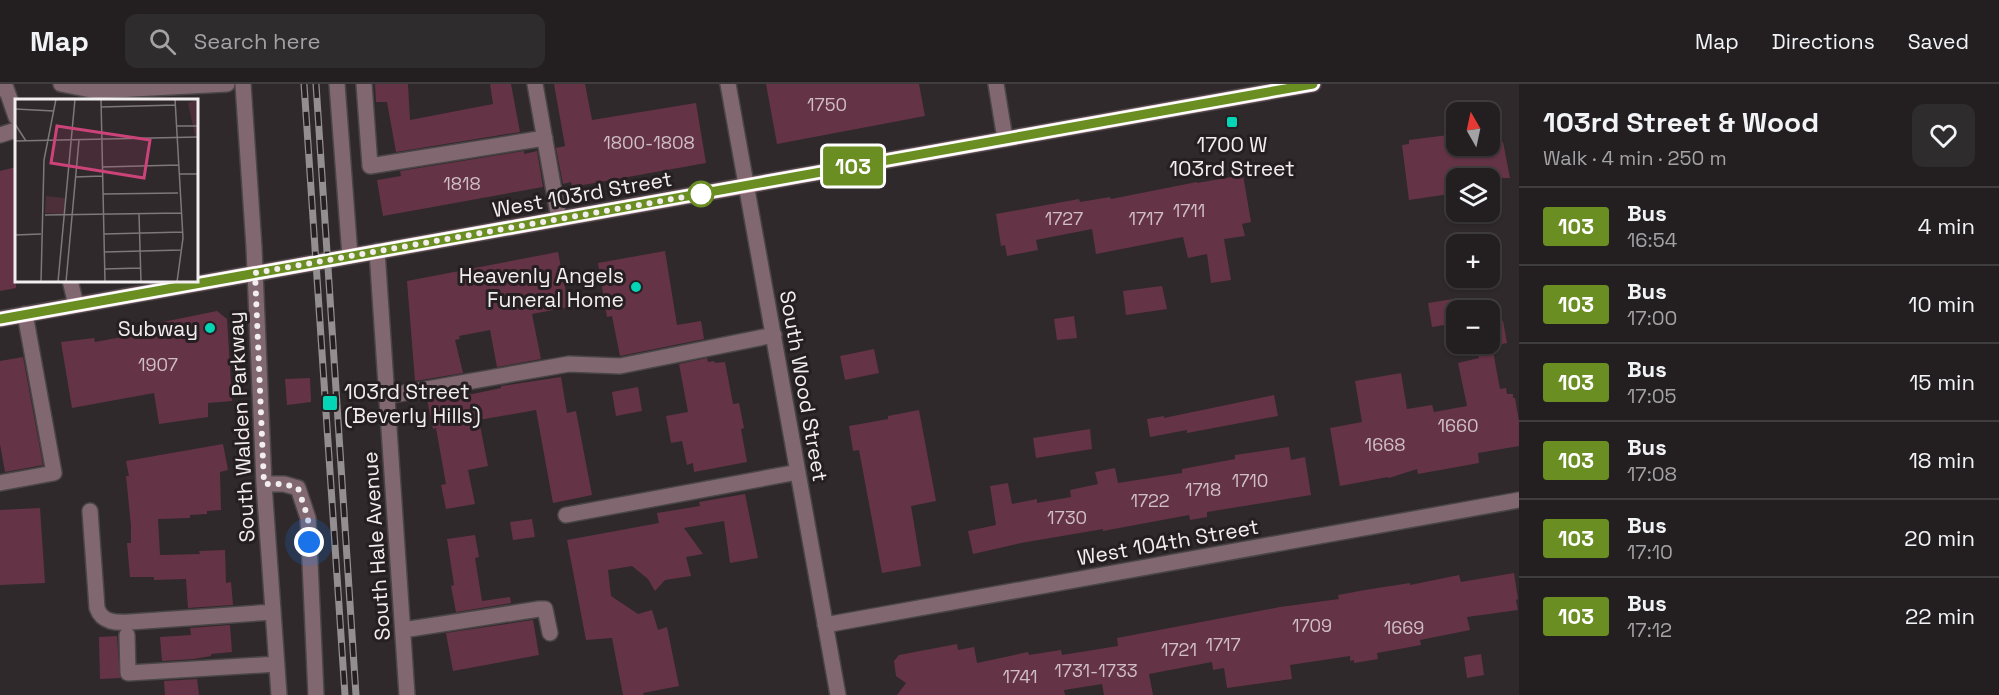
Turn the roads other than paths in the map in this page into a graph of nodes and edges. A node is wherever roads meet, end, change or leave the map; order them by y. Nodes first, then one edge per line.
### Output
1 (61, 84) edge
2 (227, 84) edge
3 (243, 84) edge
4 (337, 84) edge
5 (364, 84) edge
6 (535, 84) edge
7 (728, 84) edge
8 (996, 84) edge
9 (1313, 84) edge
10 (0, 89) edge
11 (187, 93) edge
12 (15, 114) edge
13 (15, 130) edge
14 (0, 135) edge
15 (545, 138) junction
16 (1005, 139) junction
17 (747, 185) junction
18 (559, 219) junction
19 (377, 251) junction
20 (350, 256) junction
21 (255, 273) junction
22 (70, 282) edge
23 (195, 282) edge
24 (198, 282) edge
25 (76, 305) junction
26 (25, 314) junction
27 (0, 319) edge
28 (774, 335) junction
29 (387, 396) junction
30 (798, 472) junction
31 (0, 483) edge
32 (264, 484) junction
33 (1519, 500) edge
34 (90, 511) dead end
35 (566, 516) dead end
36 (273, 612) junction
37 (825, 625) junction
38 (403, 630) junction
39 (550, 633) dead end
40 (127, 635) dead end
41 (277, 664) junction
42 (279, 695) edge
43 (316, 695) edge
44 (407, 695) edge
45 (838, 695) edge

1 - 11 street
2 - 11 street
3 - 21 street, South Walden Parkway
4 - 20 street
5 - 15 street
6 - 15 street
7 - 17 street, South Wood Street
8 - 16 street
9 - 16 main road, West 103rd Street
10 - 12 street
13 - 14 street
15 - 18 street
16 - 17 main road, West 103rd Street
17 - 18 main road, West 103rd Street
17 - 28 street, South Wood Street
18 - 19 main road, West 103rd Street
19 - 20 main road, West 103rd Street
19 - 29 street, South Hale Avenue
20 - 21 main road, West 103rd Street
21 - 24 main road, West 103rd Street
21 - 32 street, South Walden Parkway
22 - 25 street
23 - 25 main road, West 103rd Street
25 - 26 main road, West 103rd Street
26 - 27 main road, West 103rd Street
26 - 31 street
28 - 29 street
28 - 30 street, South Wood Street
29 - 38 street, South Hale Avenue
30 - 35 street
30 - 37 street, South Wood Street
32 - 36 street, South Walden Parkway
32 - 43 street
33 - 37 street, West 104th Street
34 - 36 street
36 - 41 street, South Walden Parkway
37 - 45 street, South Wood Street
38 - 39 street
38 - 44 street, South Hale Avenue
40 - 41 street
41 - 42 street, South Walden Parkway

